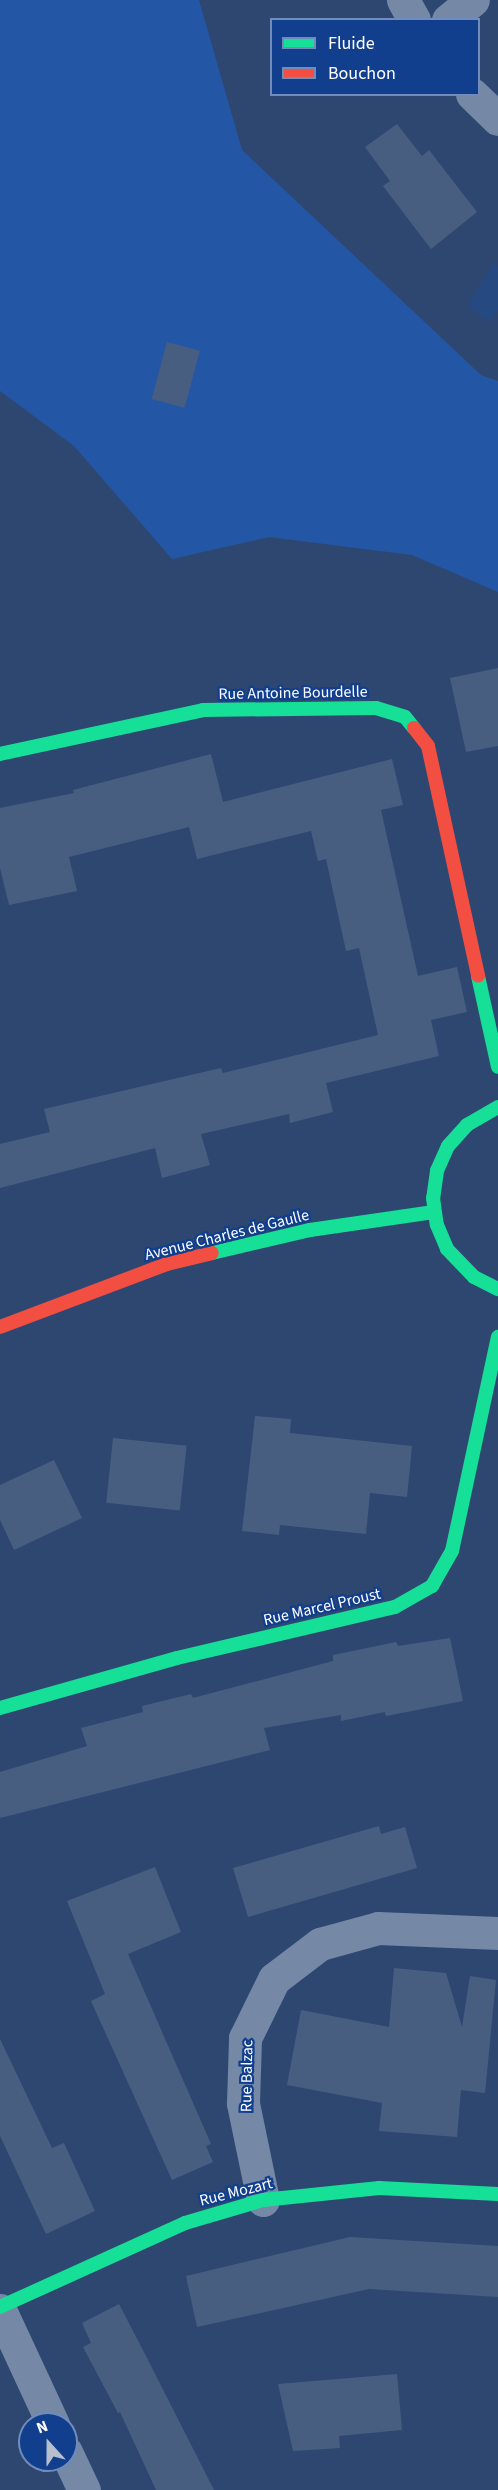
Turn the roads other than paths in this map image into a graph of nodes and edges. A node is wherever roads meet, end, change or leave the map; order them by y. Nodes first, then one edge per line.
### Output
1 (403, 0) edge
2 (473, 0) edge
3 (413, 18) edge
4 (450, 18) edge
5 (474, 96) edge
6 (498, 119) edge
7 (0, 754) edge
8 (498, 1067) edge
9 (498, 1107) edge
10 (434, 1212) junction
11 (498, 1289) edge
12 (0, 1327) edge
13 (498, 1337) edge
14 (0, 1708) edge
15 (498, 1933) edge
16 (498, 2194) edge
17 (263, 2200) junction
18 (0, 2308) edge
19 (48, 2412) edge
20 (74, 2472) edge
21 (80, 2489) edge

1 - 3 street
2 - 4 street
5 - 6 street
7 - 8 street, Rue Antoine Bourdelle
9 - 10 street
10 - 11 street
10 - 12 street, Avenue Charles de Gaulle
13 - 14 street, Rue Marcel Proust
15 - 17 street, Rue Balzac
16 - 17 street, Rue Mozart
17 - 18 street, Rue Mozart
18 - 19 street
20 - 21 street

